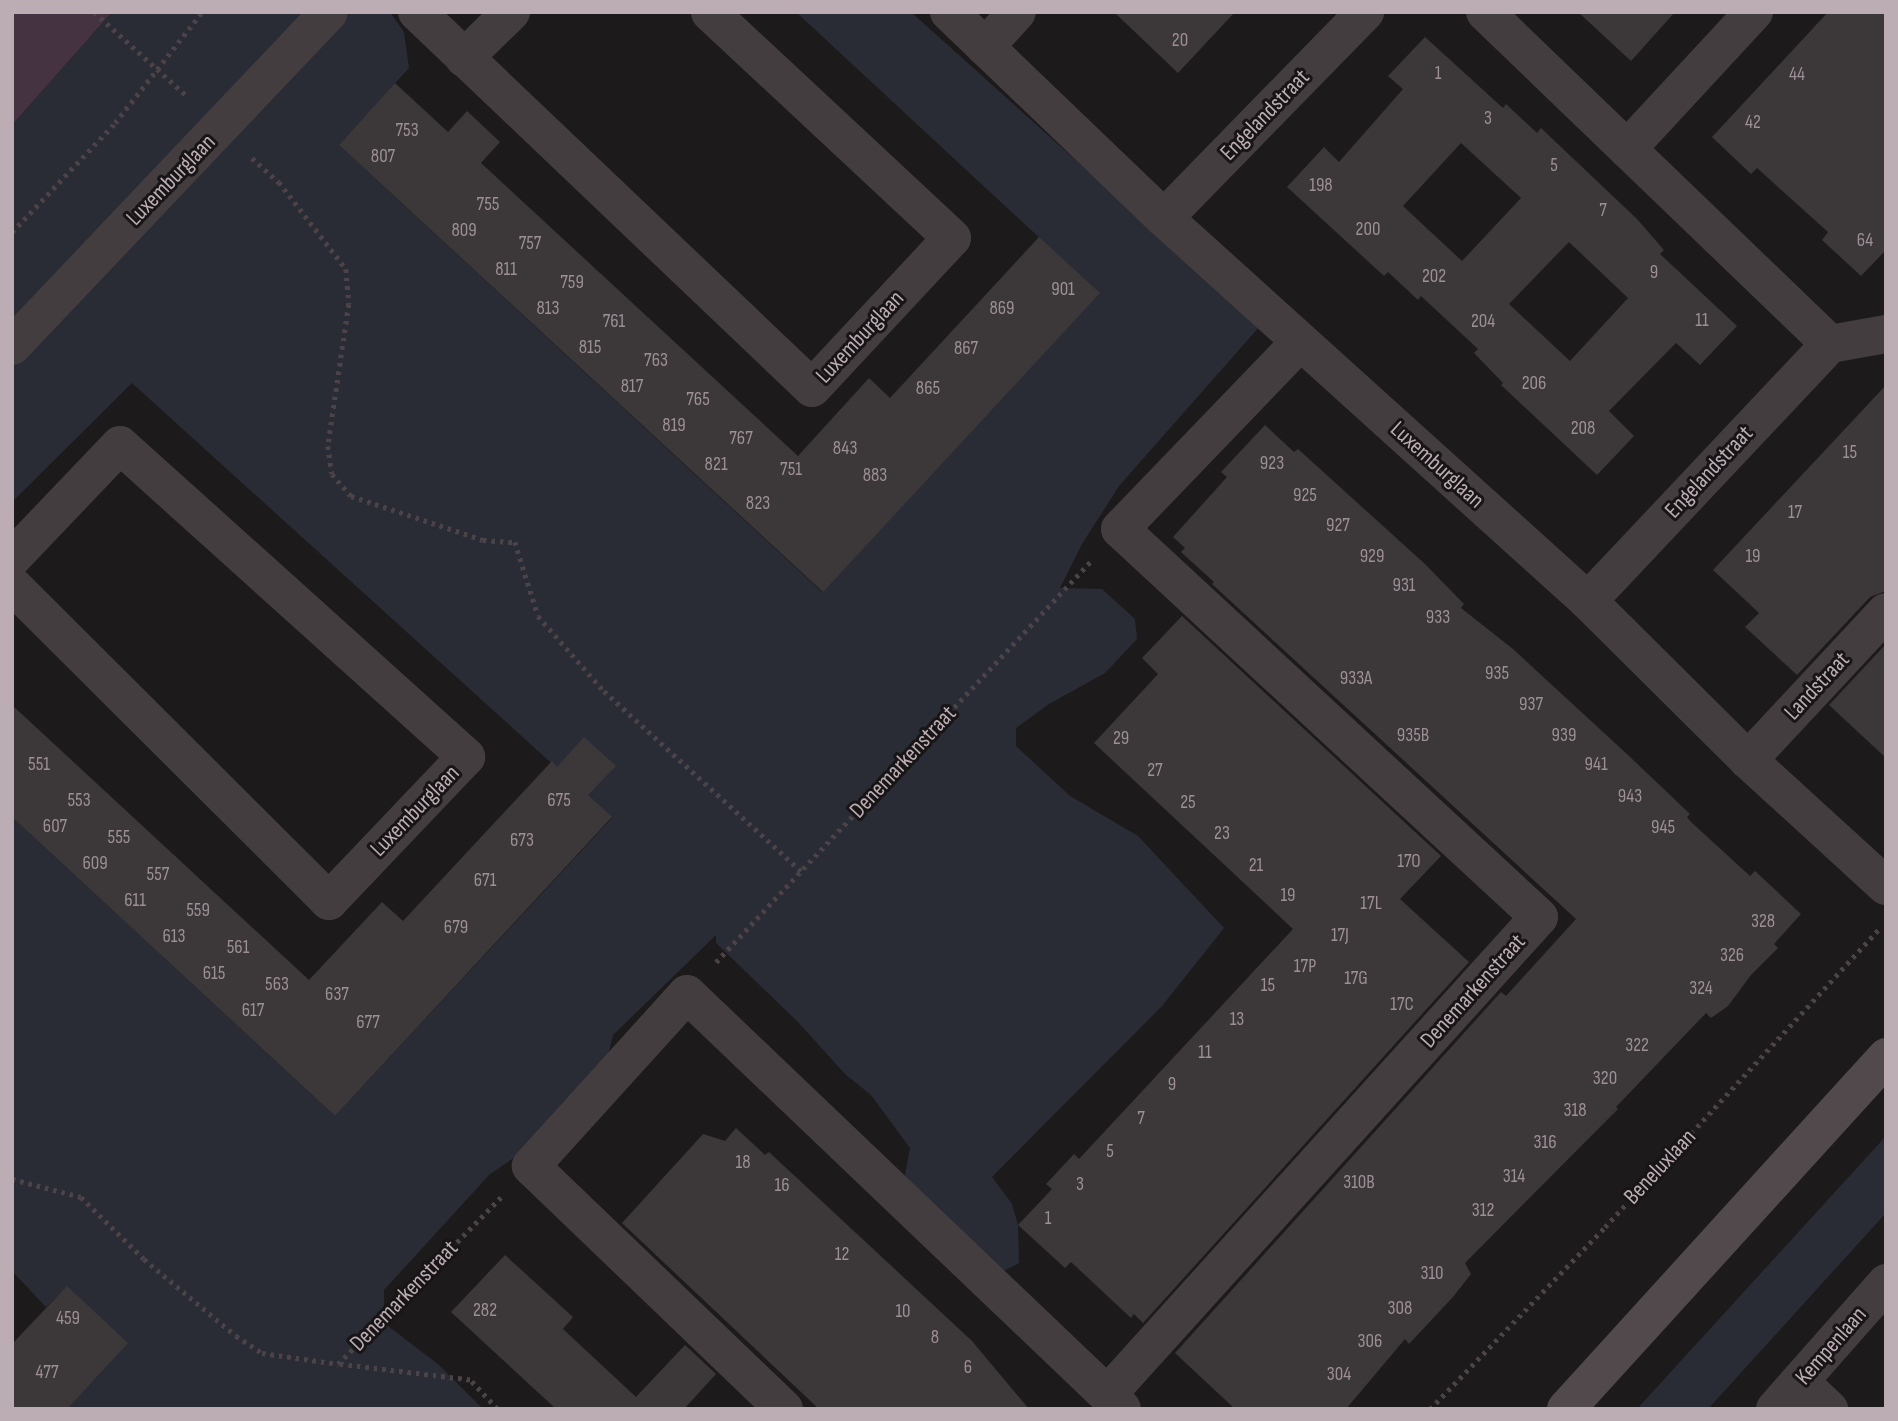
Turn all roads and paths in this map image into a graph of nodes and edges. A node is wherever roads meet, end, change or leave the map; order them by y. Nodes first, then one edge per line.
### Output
1 (94, 12) edge
2 (202, 12) edge
3 (329, 12) edge
4 (417, 12) edge
5 (511, 12) edge
6 (710, 12) edge
7 (948, 12) edge
8 (1017, 12) edge
9 (1365, 12) edge
10 (1485, 12) edge
11 (1755, 12) edge
12 (985, 47) junction
13 (464, 58) junction
14 (158, 69) junction
15 (220, 128) junction
16 (1627, 149) junction
17 (1164, 218) junction
18 (12, 232) edge
19 (1886, 334) edge
20 (1300, 342) junction
21 (1830, 344) junction
22 (12, 346) edge
23 (1120, 529) junction
24 (12, 558) edge
25 (12, 585) edge
26 (1588, 601) junction
27 (1886, 612) edge
28 (1748, 760) junction
29 (801, 872) junction
30 (1886, 886) edge
31 (1886, 922) edge
32 (687, 994) junction
33 (1886, 1057) edge
34 (531, 1166) junction
35 (12, 1178) edge
36 (1886, 1283) edge
37 (338, 1364) junction
38 (1787, 1395) edge
39 (1115, 1402) edge
40 (497, 1409) edge
41 (783, 1409) edge
42 (1430, 1409) edge
43 (1566, 1409) edge
44 (1829, 1409) edge

1 - 14 path
2 - 14 path
3 - 15 street, Luxemburglaan
4 - 13 street, Luxemburglaan
5 - 13 street
6 - 13 street, Luxemburglaan
7 - 12 street, Luxemburglaan
8 - 12 street
9 - 17 street, Engelandstraat
10 - 16 street
11 - 16 street
12 - 17 street, Luxemburglaan
14 - 18 path
15 - 22 street, Luxemburglaan
15 - 29 path
16 - 21 street
17 - 20 street, Luxemburglaan
19 - 21 street
20 - 23 street
20 - 26 street, Luxemburglaan
21 - 26 street, Engelandstraat
23 - 29 path, Denemarkenstraat
23 - 39 street, Denemarkenstraat
24 - 25 street, Luxemburglaan
26 - 28 street, Luxemburglaan
27 - 28 street, Landstraat
28 - 30 street, Luxemburglaan
29 - 32 path, Denemarkenstraat
31 - 42 path, Beneluxlaan
32 - 34 street
32 - 39 street, Denemarkenstraat
33 - 43 main road
34 - 37 path, Denemarkenstraat
34 - 41 street
35 - 37 path
36 - 38 street, Kempenlaan
37 - 40 path, Denemarkenstraat
38 - 44 street

